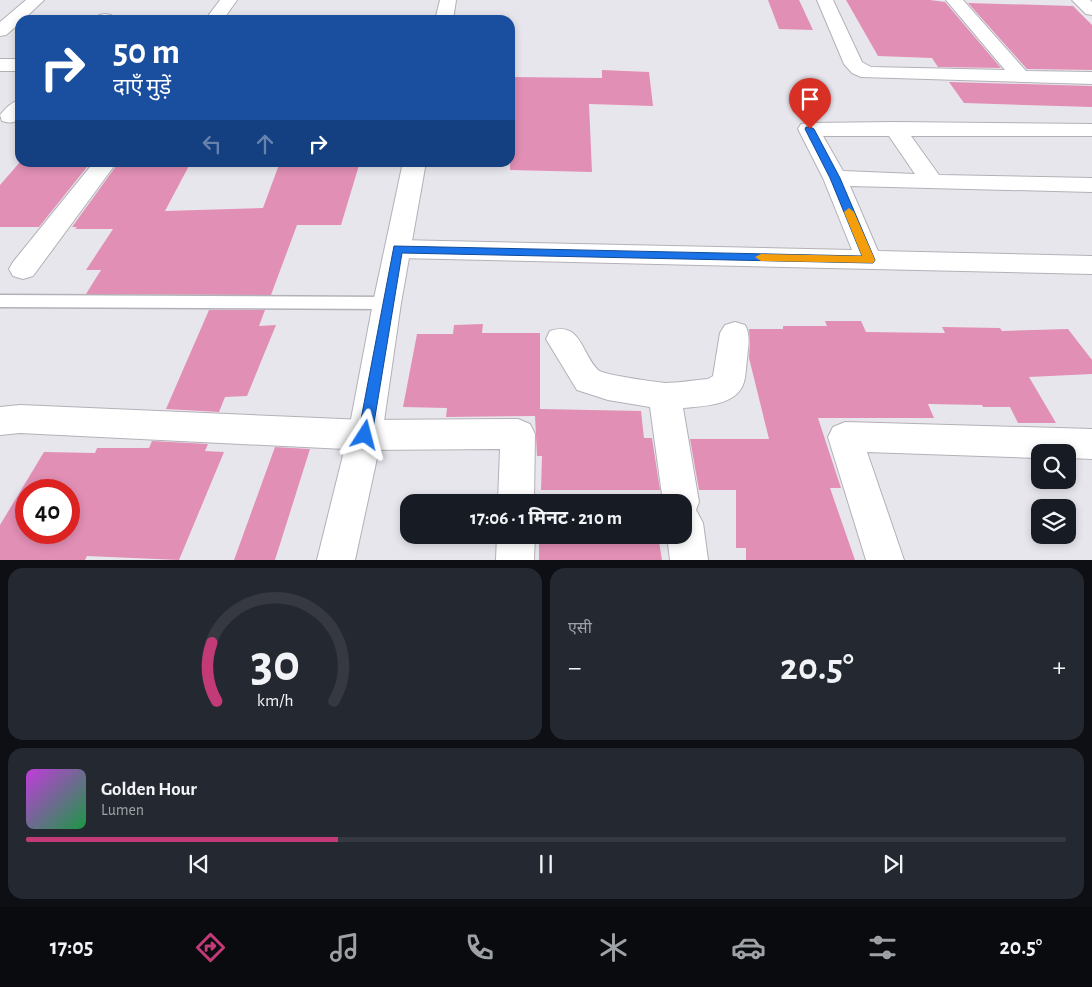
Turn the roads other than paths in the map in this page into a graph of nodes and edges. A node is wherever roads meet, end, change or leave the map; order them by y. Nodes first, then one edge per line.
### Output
1 (36, 0) edge
2 (229, 0) edge
3 (448, 0) edge
4 (825, 0) edge
5 (954, 0) edge
6 (1080, 0) edge
7 (1092, 10) edge
8 (19, 15) edge
9 (218, 15) edge
10 (445, 15) edge
11 (15, 18) edge
12 (0, 31) edge
13 (0, 65) edge
14 (15, 65) edge
15 (1021, 77) junction
16 (1092, 78) edge
17 (895, 128) junction
18 (1092, 130) edge
19 (102, 167) edge
20 (414, 167) edge
21 (835, 178) junction
22 (932, 182) junction
23 (1092, 185) edge
24 (398, 249) junction
25 (869, 260) junction
26 (1092, 265) edge
27 (23, 269) dead end
28 (0, 301) edge
29 (387, 303) junction
30 (735, 333) dead end
31 (561, 339) dead end
32 (665, 396) junction
33 (0, 421) edge
34 (365, 435) junction
35 (1092, 444) edge
36 (516, 494) edge
37 (680, 494) edge
38 (516, 544) edge
39 (687, 544) edge
40 (336, 560) edge
41 (515, 560) edge
42 (689, 560) edge
43 (885, 560) edge

1 - 8 street
2 - 9 street
3 - 10 street
4 - 15 street
5 - 15 street
6 - 7 street
11 - 12 street
13 - 14 street
15 - 16 street
17 - 18 street
17 - 21 street
17 - 22 street
19 - 27 street
20 - 24 street
21 - 22 street
21 - 25 street
22 - 23 street
24 - 25 street
24 - 29 street
25 - 26 street
28 - 29 lane
29 - 34 street
30 - 32 street
31 - 32 street
32 - 37 street
33 - 34 street
34 - 36 street
34 - 40 street
35 - 43 street
38 - 41 street
39 - 42 street

